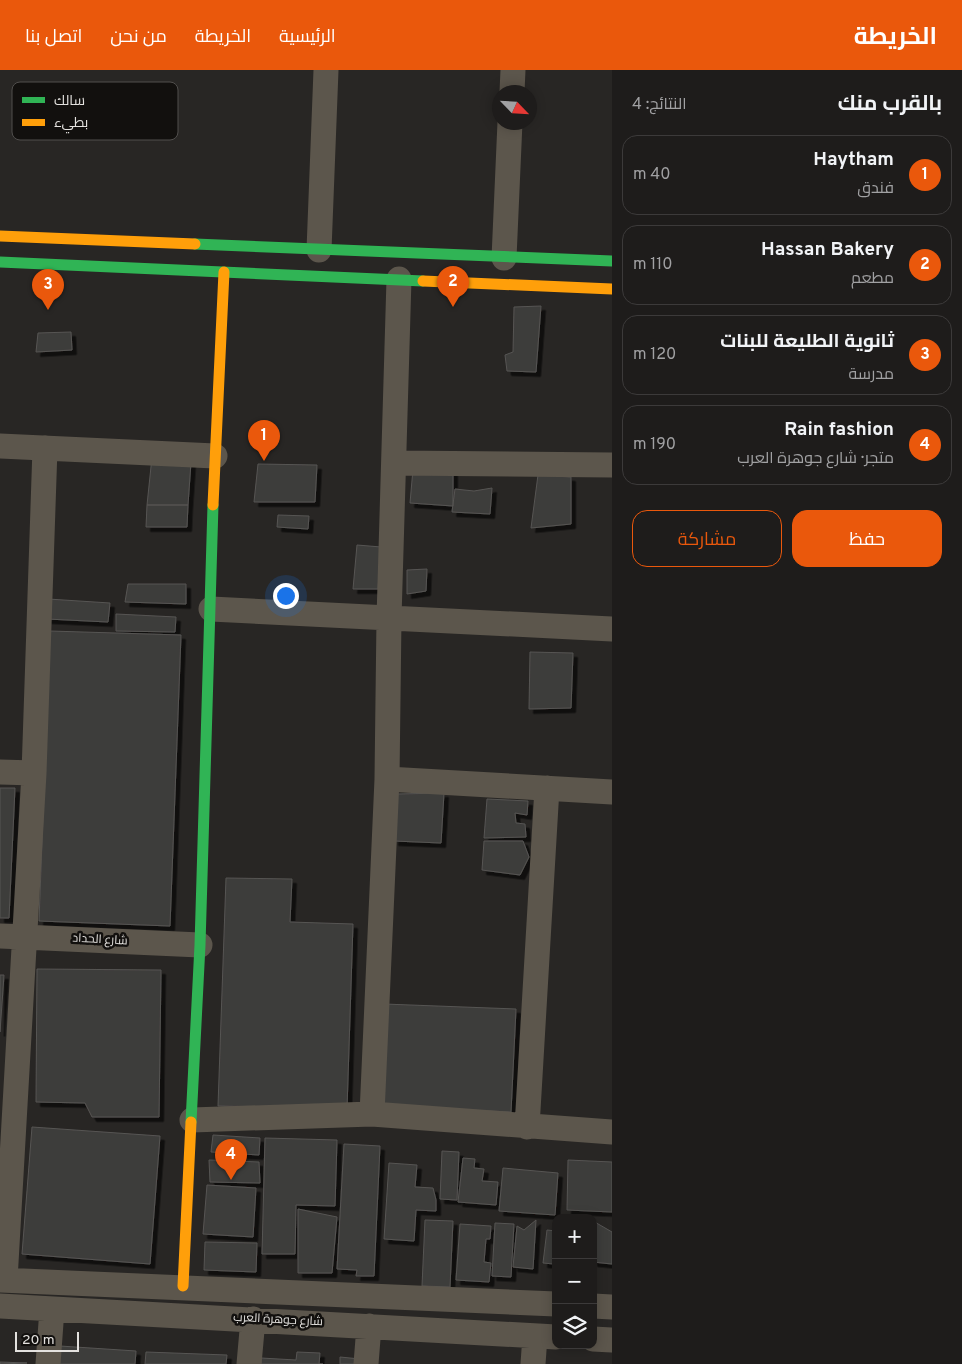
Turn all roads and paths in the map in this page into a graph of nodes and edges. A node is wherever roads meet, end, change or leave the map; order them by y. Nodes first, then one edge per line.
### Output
1 (326, 70) edge
2 (513, 70) edge
3 (512, 85) edge
4 (510, 130) edge
5 (0, 236) edge
6 (319, 250) junction
7 (504, 258) junction
8 (612, 261) edge
9 (0, 262) edge
10 (224, 272) junction
11 (398, 279) junction
12 (612, 289) edge
13 (0, 446) edge
14 (45, 448) junction
15 (215, 456) junction
16 (394, 462) junction
17 (612, 466) edge
18 (211, 609) junction
19 (389, 618) junction
20 (612, 629) edge
21 (0, 772) edge
22 (34, 773) junction
23 (387, 779) junction
24 (547, 788) junction
25 (612, 792) edge
26 (0, 936) edge
27 (25, 937) junction
28 (200, 945) junction
29 (372, 1114) junction
30 (7, 1118) edge
31 (192, 1120) junction
32 (527, 1127) junction
33 (612, 1132) edge
34 (2, 1280) edge
35 (183, 1286) junction
36 (552, 1304) edge
37 (0, 1306) edge
38 (597, 1306) edge
39 (612, 1307) edge
40 (52, 1309) junction
41 (253, 1319) junction
42 (369, 1326) junction
43 (546, 1336) edge
44 (597, 1339) edge
45 (612, 1340) edge
46 (48, 1364) edge
47 (249, 1364) edge
48 (366, 1364) edge
49 (532, 1364) edge

1 - 6 street
2 - 3 street
4 - 7 street
5 - 6 street
6 - 7 street
7 - 8 street
9 - 10 street
10 - 11 street
10 - 15 street
11 - 12 street
11 - 16 street
13 - 14 street
14 - 15 street
14 - 22 street
15 - 18 street
16 - 17 street
16 - 19 street
18 - 19 street
18 - 28 street
19 - 20 street
19 - 23 street
21 - 22 street
22 - 27 street
23 - 24 street
23 - 29 street
24 - 25 street
24 - 32 street
26 - 27 street, شارع الحداد
27 - 28 street, شارع الحداد
27 - 30 street
28 - 31 street
29 - 31 street
29 - 32 street
30 - 34 street
31 - 35 street
32 - 33 street
34 - 35 street
35 - 36 street
37 - 40 street, شارع جوهرة العرب
38 - 39 street
40 - 41 street, شارع جوهرة العرب
40 - 46 street
41 - 42 street, شارع جوهرة العرب
41 - 47 street
42 - 43 street, شارع جوهرة العرب
42 - 48 street
43 - 49 street
44 - 45 street

